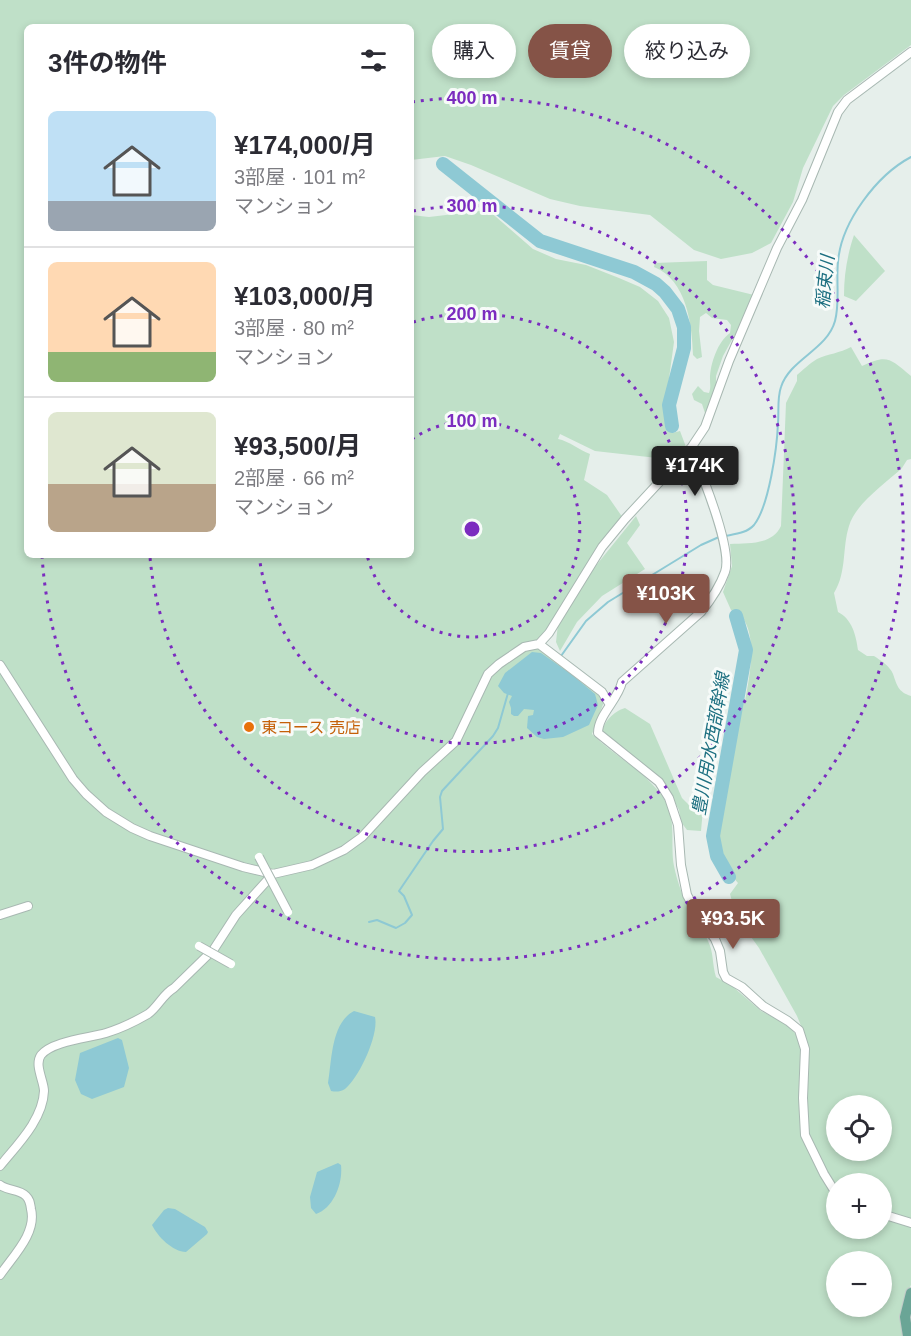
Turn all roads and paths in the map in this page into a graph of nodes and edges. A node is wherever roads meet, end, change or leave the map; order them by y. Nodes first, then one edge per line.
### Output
1 (911, 52) edge
2 (691, 448) junction
3 (539, 644) junction
4 (0, 665) edge
5 (610, 705) junction
6 (259, 857) dead end
7 (273, 874) junction
8 (28, 906) dead end
9 (288, 912) dead end
10 (0, 915) edge
11 (199, 946) dead end
12 (231, 964) dead end
13 (0, 1166) edge
14 (826, 1177) edge
15 (0, 1185) edge
16 (892, 1217) edge
17 (911, 1223) edge
18 (0, 1275) edge
19 (911, 1293) edge
20 (908, 1336) edge

1 - 2 street
2 - 3 street
2 - 5 street
3 - 5 street
3 - 7 street
4 - 7 street
5 - 14 street
6 - 9 street, bridge
7 - 13 street
8 - 10 street
11 - 12 street, bridge
15 - 18 street
16 - 17 street
19 - 20 main road

